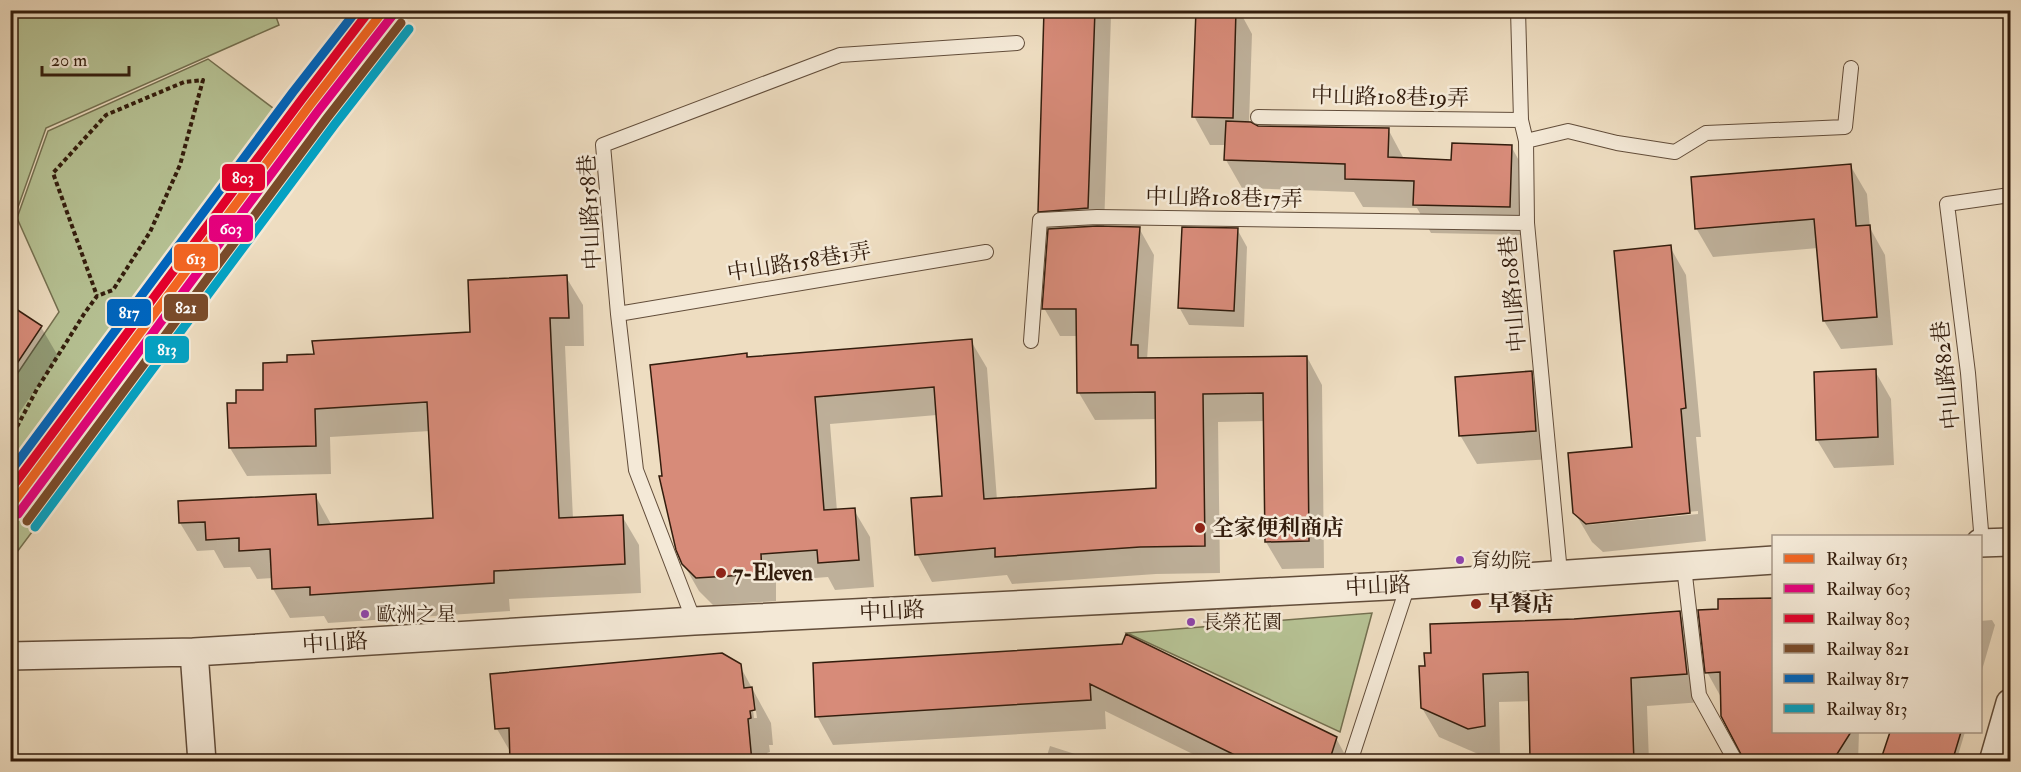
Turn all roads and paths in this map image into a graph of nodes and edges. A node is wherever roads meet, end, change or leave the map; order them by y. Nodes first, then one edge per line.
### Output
1 (1518, 10) edge
2 (1017, 44) dead end
3 (1851, 68) dead end
4 (1258, 117) dead end
5 (1521, 120) junction
6 (1526, 141) junction
7 (2010, 195) edge
8 (1527, 223) junction
9 (986, 252) dead end
10 (97, 296) junction
11 (618, 314) junction
12 (1030, 341) dead end
13 (10, 440) edge
14 (1980, 535) edge
15 (2010, 542) edge
16 (1982, 543) edge
17 (1772, 560) edge
18 (1684, 567) junction
19 (1560, 573) junction
20 (1408, 585) junction
21 (694, 621) junction
22 (194, 652) junction
23 (10, 656) edge
24 (2010, 703) edge
25 (202, 762) edge
26 (1350, 762) edge
27 (1736, 762) edge
28 (1993, 762) edge

1 - 5 lane, 中山路108巷
2 - 11 lane, 中山路158巷
3 - 6 lane
4 - 5 lane, 中山路108巷19弄
5 - 6 lane, 中山路108巷
6 - 8 lane, 中山路108巷
7 - 14 lane, 中山路82巷
8 - 12 lane, 中山路108巷17弄
8 - 19 lane, 中山路108巷
9 - 11 lane, 中山路158巷1弄
10 - 10 path
10 - 13 path
11 - 21 lane, 中山路158巷
15 - 16 street
17 - 18 street, 中山路
18 - 19 street, 中山路
18 - 27 lane
19 - 20 street, 中山路
20 - 21 street, 中山路
20 - 26 lane
21 - 22 street, 中山路
22 - 23 street, 中山路
22 - 25 street
24 - 28 street

